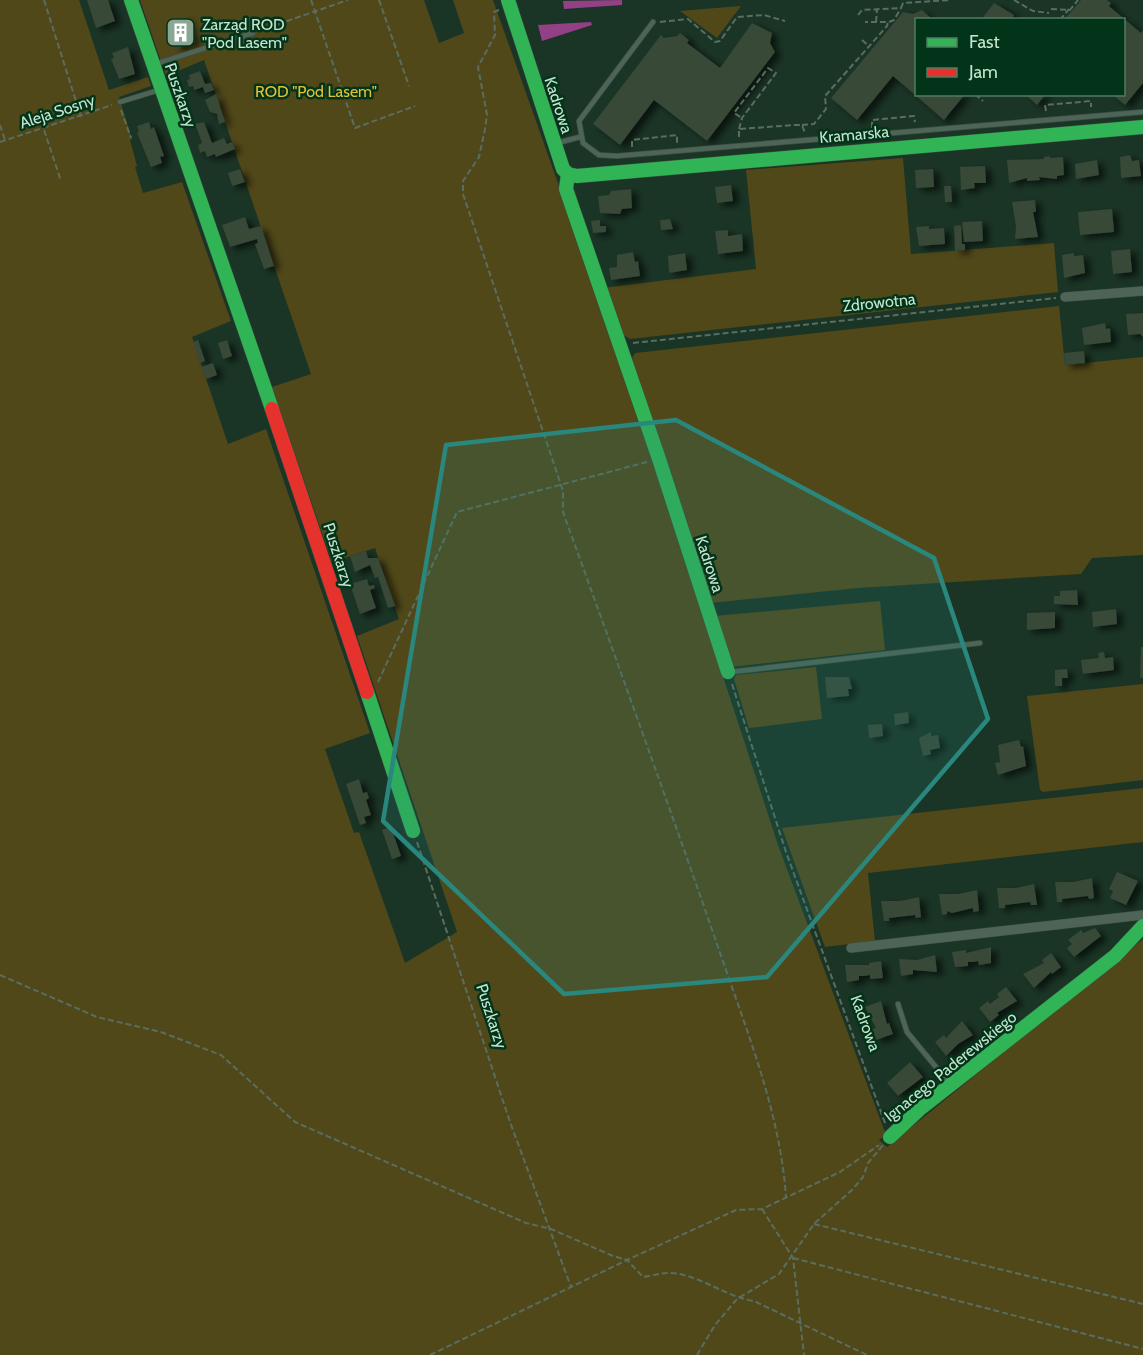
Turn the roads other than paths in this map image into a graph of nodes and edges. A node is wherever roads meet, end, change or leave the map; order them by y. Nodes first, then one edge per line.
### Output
1 (131, 0) edge
2 (509, 3) edge
3 (652, 22) road end
4 (253, 33) road end
5 (153, 65) junction
6 (161, 89) junction
7 (120, 103) road end
8 (1143, 112) edge
9 (1143, 127) edge
10 (580, 136) junction
11 (554, 144) junction
12 (568, 174) junction
13 (1143, 291) edge
14 (1065, 297) road end
15 (980, 644) dead end
16 (728, 672) joint
17 (413, 831) road end
18 (1143, 915) edge
19 (1143, 926) edge
20 (850, 948) dead end
21 (898, 1004) dead end
22 (950, 1085) junction
23 (890, 1137) road end

1 - 5 street, Puszkarzy
2 - 11 street, Kadrowa
3 - 10 lane
4 - 5 lane
5 - 6 street, Puszkarzy
6 - 7 lane
6 - 17 street, Puszkarzy
8 - 10 lane
9 - 12 street, Kramarska
10 - 11 lane
11 - 12 street, Kadrowa
12 - 16 street, Kadrowa
13 - 14 street
15 - 16 lane
18 - 20 street
19 - 22 street, Ignacego Paderewskiego
21 - 22 lane
22 - 23 street, Ignacego Paderewskiego

